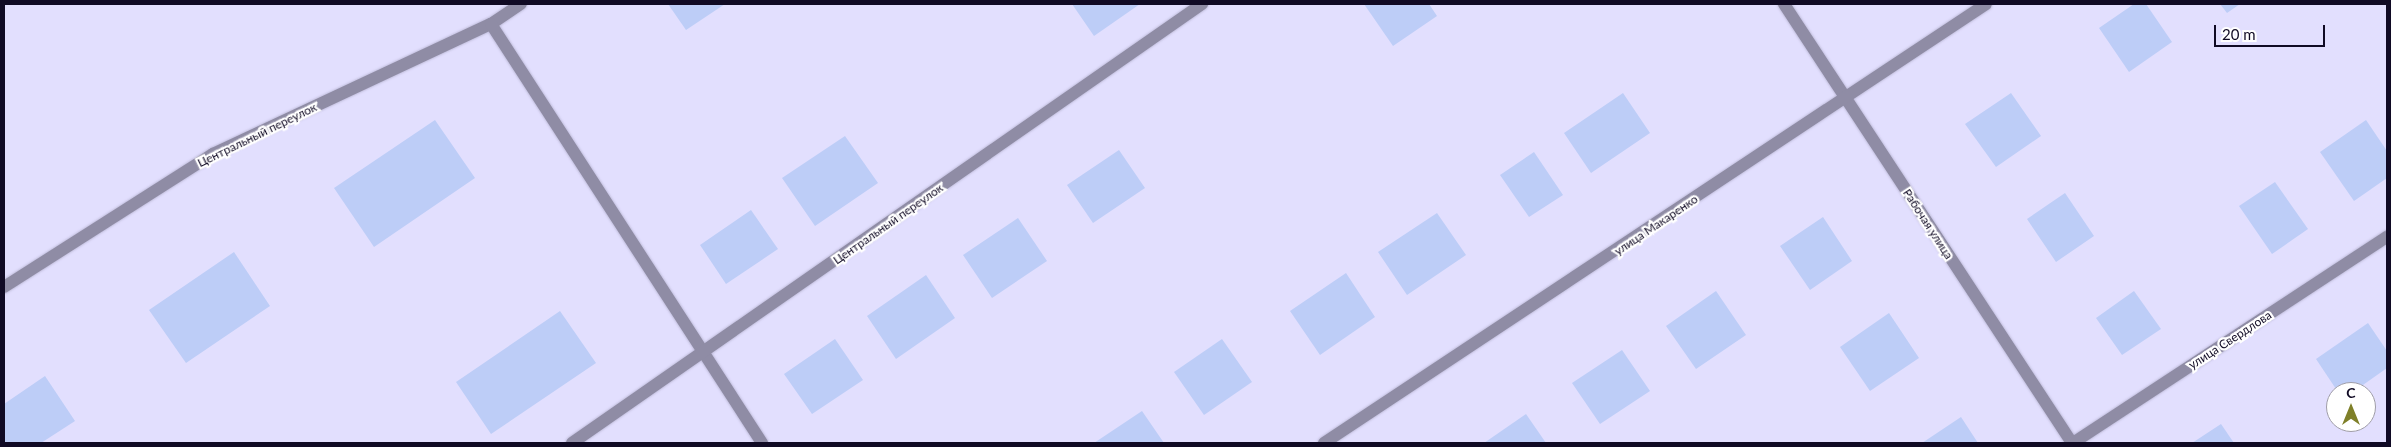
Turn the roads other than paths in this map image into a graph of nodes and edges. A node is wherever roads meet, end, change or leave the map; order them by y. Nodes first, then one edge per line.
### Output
1 (520, 4) edge
2 (1202, 4) edge
3 (1784, 4) edge
4 (1986, 4) edge
5 (492, 24) junction
6 (1846, 98) junction
7 (2387, 237) edge
8 (4, 287) edge
9 (704, 354) junction
10 (572, 443) edge
11 (762, 443) edge
12 (1324, 443) edge
13 (2073, 443) edge

1 - 5 street, Центральный переулок
2 - 9 street, Центральный переулок
3 - 6 street, Рабочая улица
4 - 6 street, улица Макаренко
5 - 8 street, Центральный переулок
5 - 9 street
6 - 12 street, улица Макаренко
6 - 13 street, Рабочая улица
7 - 13 street, улица Свердлова
9 - 10 street, Центральный переулок
9 - 11 street

